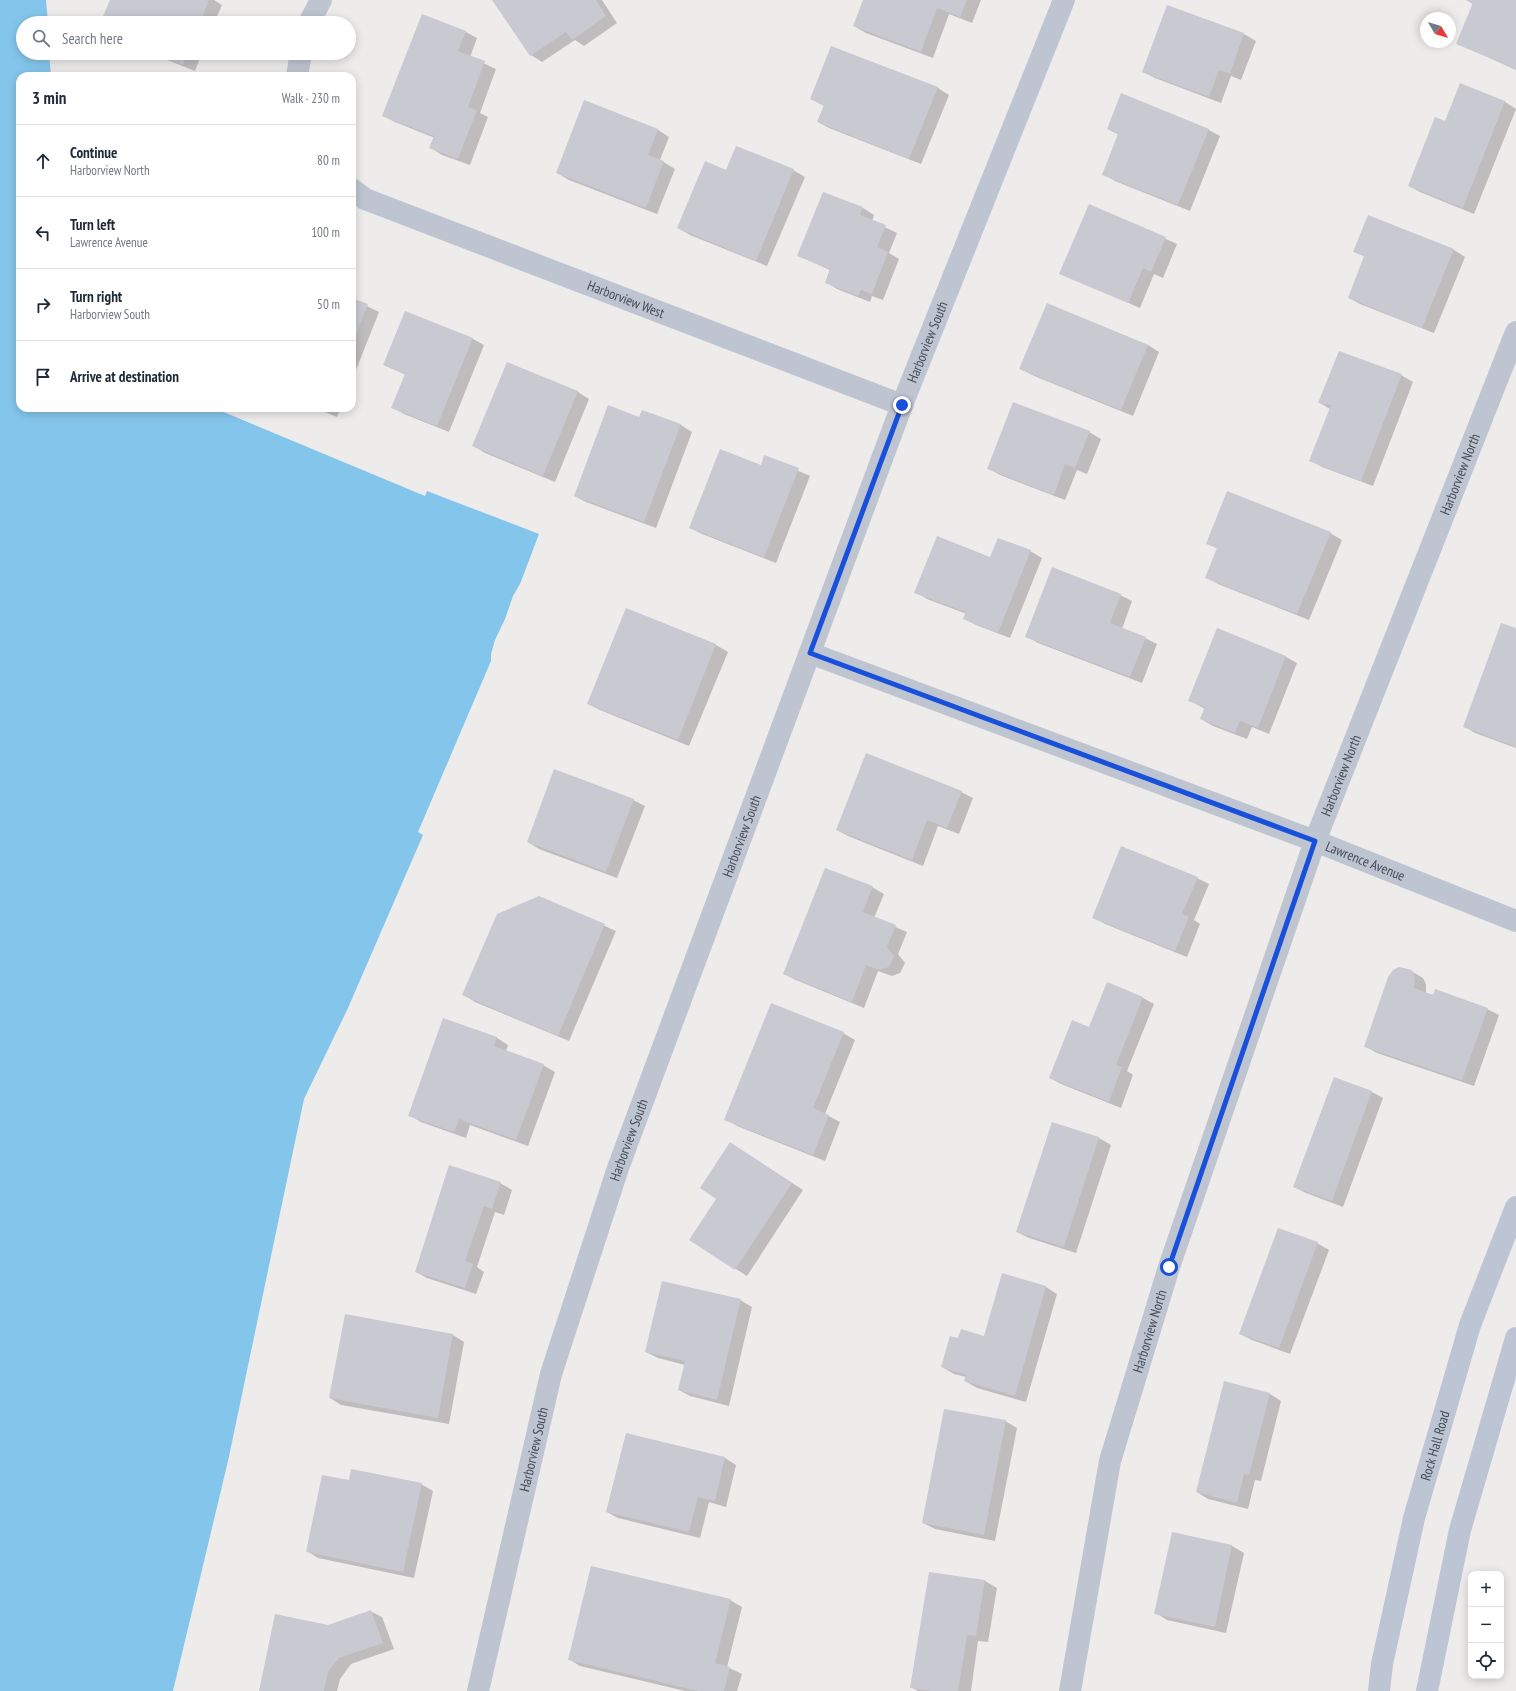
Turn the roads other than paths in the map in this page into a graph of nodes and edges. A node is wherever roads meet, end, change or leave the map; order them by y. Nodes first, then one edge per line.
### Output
1 (321, 0) edge
2 (1064, 0) edge
3 (313, 16) edge
4 (300, 60) edge
5 (298, 72) edge
6 (356, 192) edge
7 (1516, 332) edge
8 (902, 405) junction
9 (810, 653) junction
10 (1315, 841) junction
11 (1516, 921) edge
12 (1516, 1207) edge
13 (1516, 1338) edge
14 (478, 1691) edge
15 (1070, 1691) edge
16 (1379, 1691) edge
17 (1426, 1691) edge

1 - 3 street
2 - 8 street, Harborview South
4 - 5 street
6 - 8 street, Harborview West
7 - 10 street, Harborview North
8 - 9 street, Harborview South
9 - 10 street, Lawrence Avenue
9 - 14 street, Harborview South
10 - 11 street, Lawrence Avenue
10 - 15 street, Harborview North
12 - 16 main road, Rock Hall Road
13 - 17 main road

